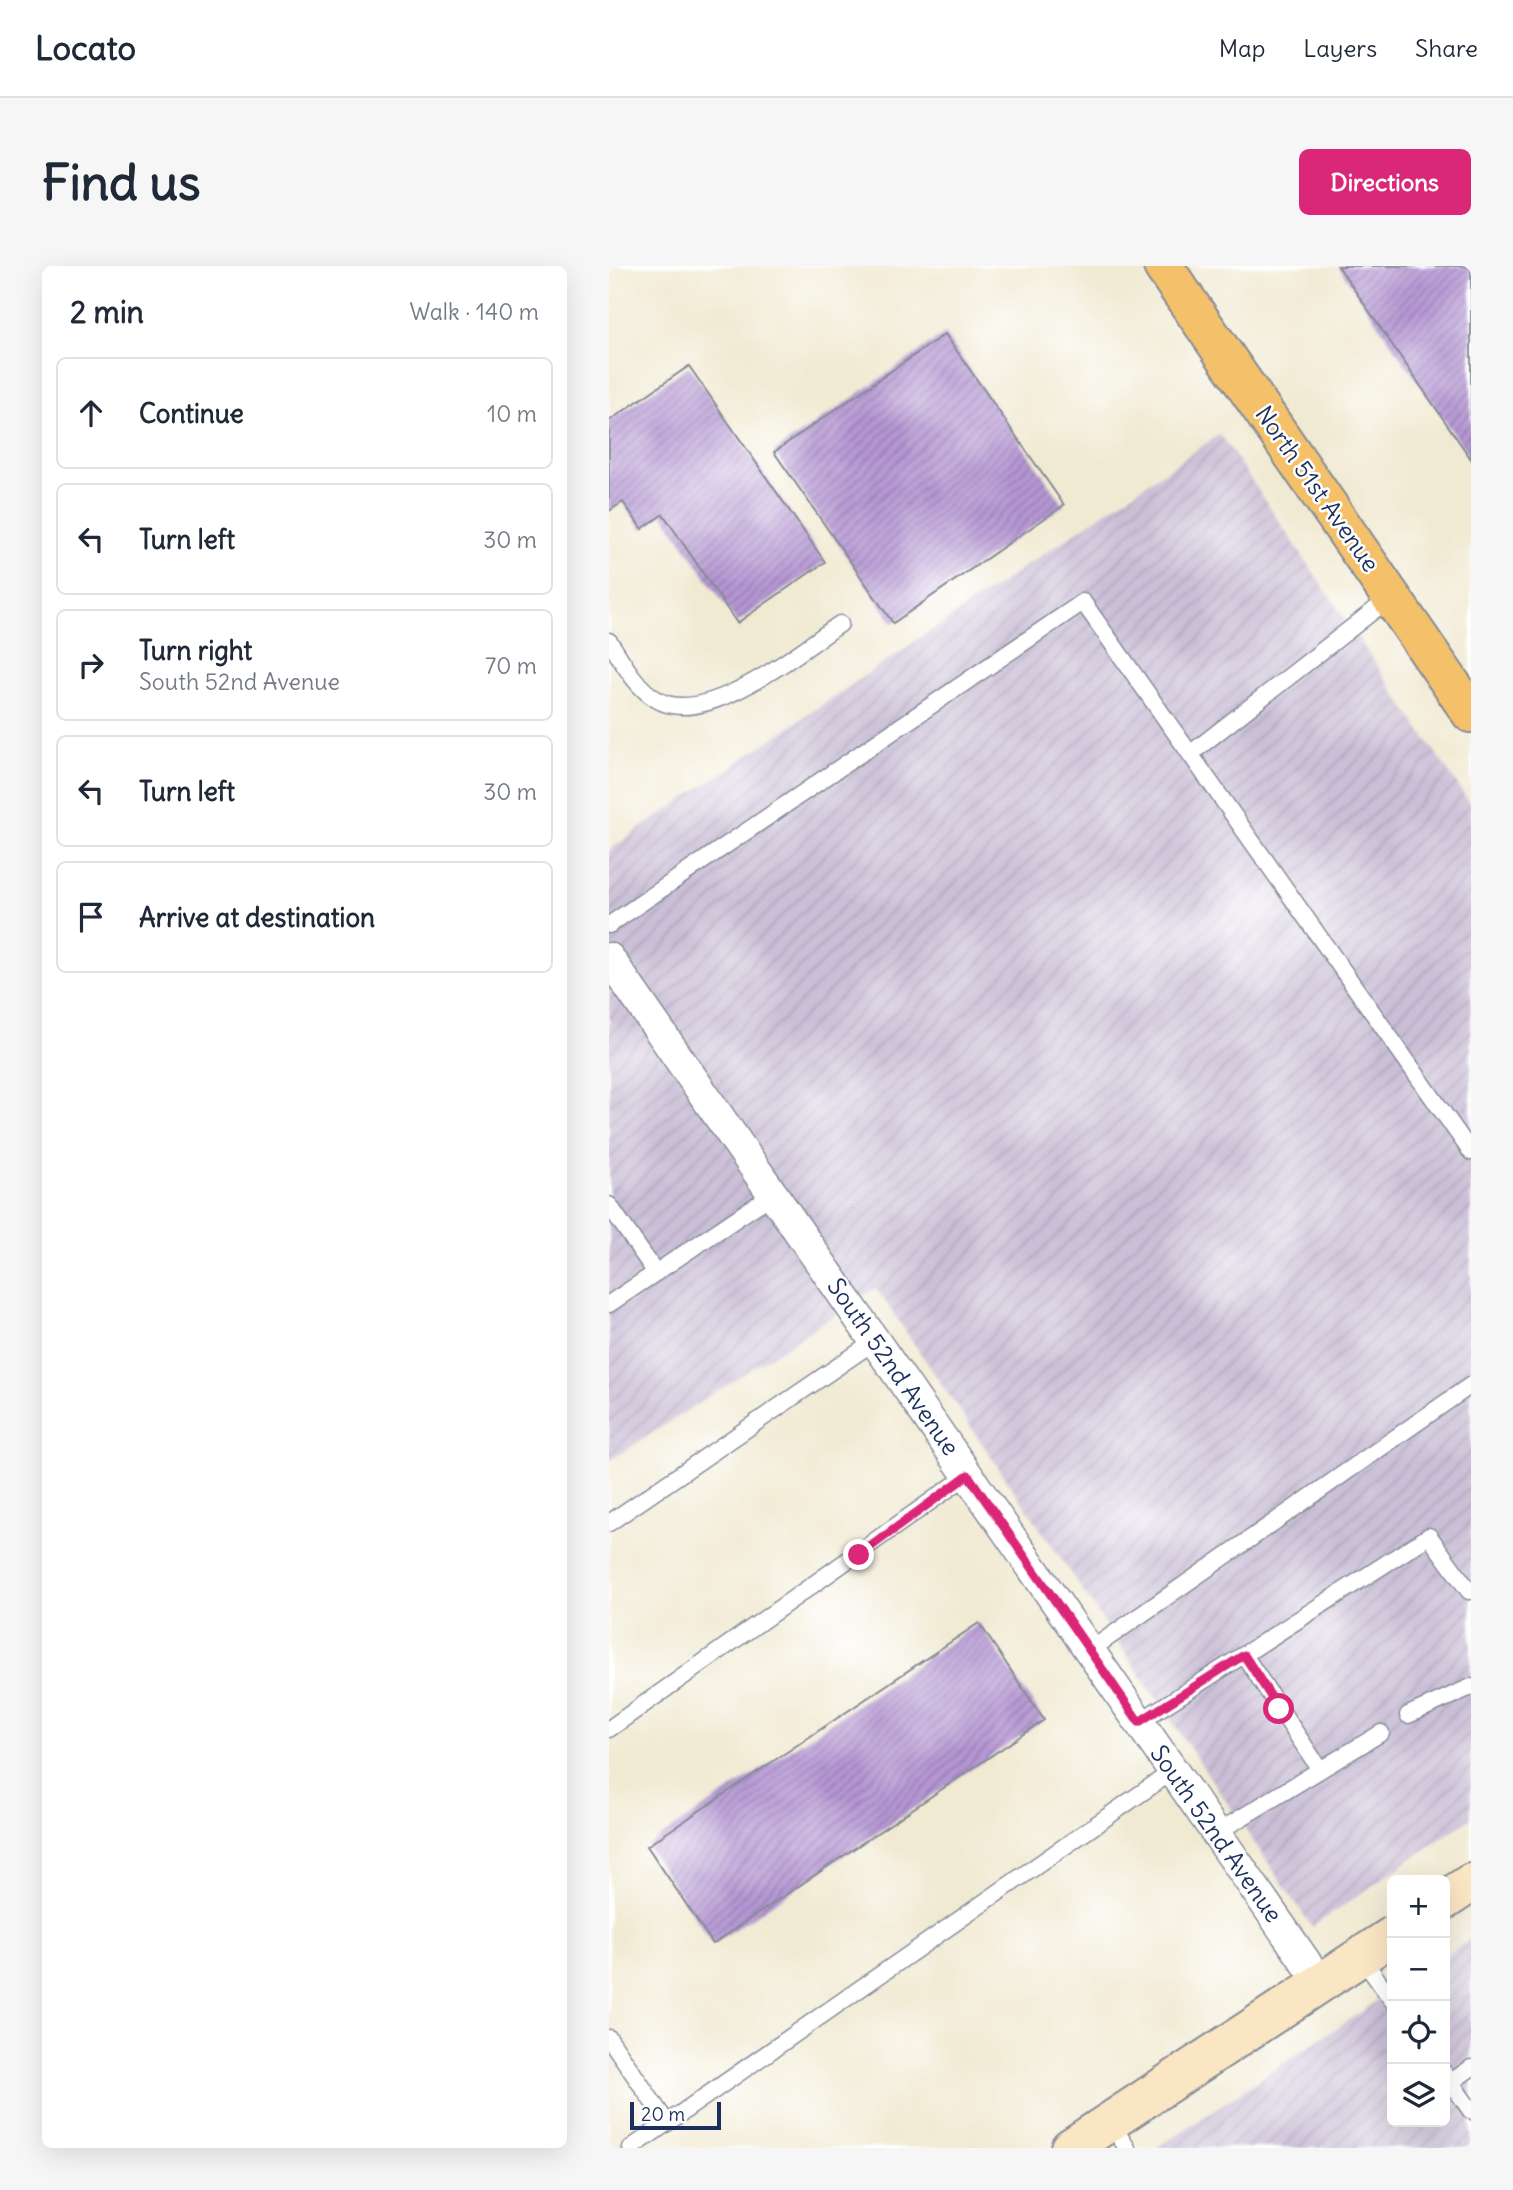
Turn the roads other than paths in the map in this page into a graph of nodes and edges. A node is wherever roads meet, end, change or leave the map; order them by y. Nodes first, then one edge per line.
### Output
1 (1163, 266) edge
2 (1391, 597) junction
3 (840, 624) dead end
4 (609, 641) edge
5 (1471, 713) edge
6 (1191, 754) junction
7 (609, 925) edge
8 (609, 958) edge
9 (1471, 1152) edge
10 (773, 1194) junction
11 (609, 1205) edge
12 (656, 1273) junction
13 (609, 1304) edge
14 (875, 1340) junction
15 (1471, 1385) edge
16 (968, 1475) junction
17 (609, 1522) edge
18 (1471, 1591) edge
19 (1089, 1651) junction
20 (1244, 1655) junction
21 (1471, 1687) edge
22 (1408, 1715) dead end
23 (1139, 1722) junction
24 (609, 1729) edge
25 (1381, 1733) dead end
26 (1319, 1768) junction
27 (1173, 1771) junction
28 (1216, 1833) junction
29 (1471, 1883) edge
30 (1450, 1897) edge
31 (1389, 1938) edge
32 (1361, 1957) junction
33 (1321, 1984) junction
34 (1387, 1993) edge
35 (609, 2038) edge
36 (1471, 2068) edge
37 (1450, 2077) edge
38 (1450, 2081) edge
39 (1471, 2111) edge
40 (667, 2123) junction
41 (1119, 2135) edge
42 (631, 2148) edge
43 (1070, 2148) edge

1 - 2 main road, North 51st Avenue
2 - 5 main road, North 51st Avenue
2 - 6 lane
3 - 4 lane
6 - 7 lane
6 - 9 lane
8 - 10 street, South 52nd Avenue
10 - 12 lane
10 - 14 street, South 52nd Avenue
11 - 12 lane
12 - 13 lane
14 - 16 street, South 52nd Avenue
14 - 17 lane
15 - 19 lane
16 - 19 street, South 52nd Avenue
16 - 24 lane
18 - 20 lane
19 - 23 street, South 52nd Avenue
20 - 23 lane
20 - 26 lane
21 - 22 lane
23 - 27 street, South 52nd Avenue
25 - 26 lane
26 - 28 lane
27 - 28 street, South 52nd Avenue
27 - 40 lane
28 - 33 street, South 52nd Avenue
29 - 30 main road
31 - 32 main road
32 - 33 main road
32 - 34 lane
33 - 41 main road
35 - 40 lane
36 - 37 lane
38 - 39 lane
40 - 42 lane
41 - 43 main road

